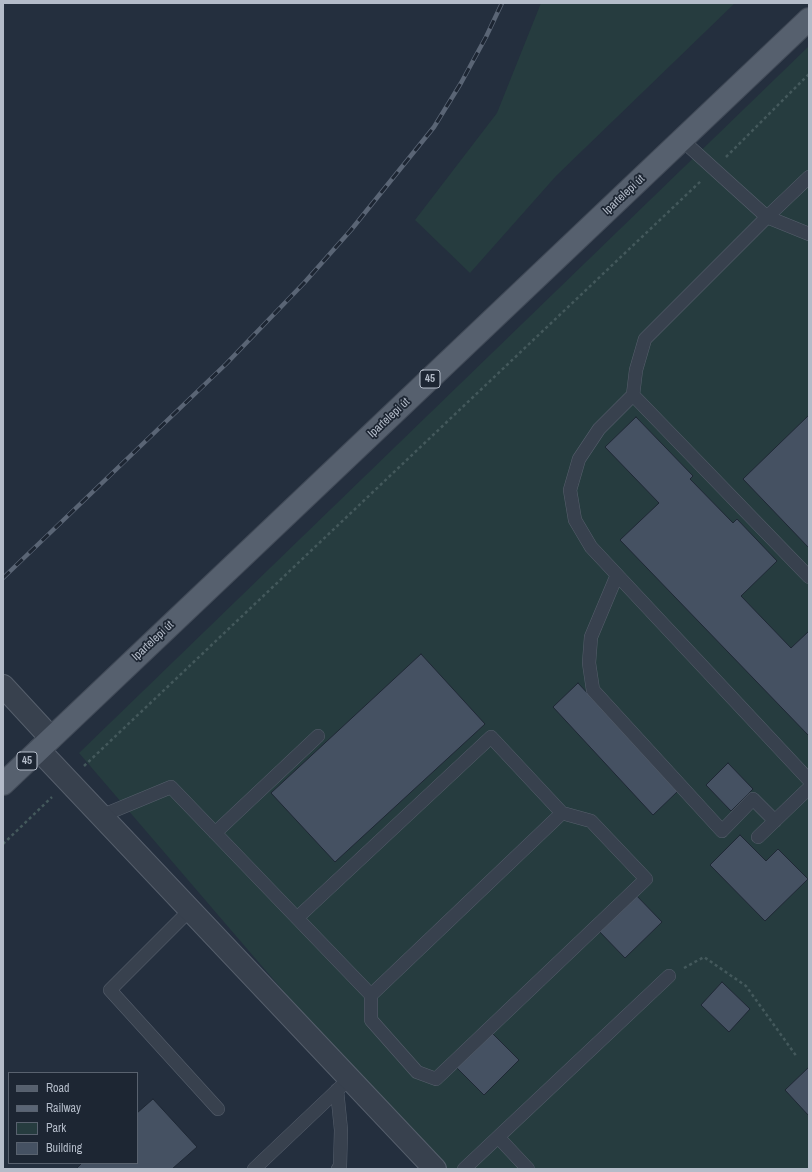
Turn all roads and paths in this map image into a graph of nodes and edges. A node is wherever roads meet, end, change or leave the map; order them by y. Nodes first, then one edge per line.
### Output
1 (809, 19) edge
2 (809, 74) edge
3 (682, 140) junction
4 (714, 168) junction
5 (809, 178) edge
6 (767, 217) junction
7 (809, 234) edge
8 (633, 395) junction
9 (617, 575) junction
10 (809, 577) edge
11 (3, 686) edge
12 (318, 736) dead end
13 (45, 744) junction
14 (809, 780) edge
15 (68, 781) junction
16 (3, 784) edge
17 (809, 788) edge
18 (562, 813) junction
19 (101, 816) junction
20 (774, 821) junction
21 (215, 833) junction
22 (758, 836) dead end
23 (3, 844) edge
24 (190, 910) junction
25 (297, 918) junction
26 (669, 976) joint
27 (371, 995) junction
28 (798, 1057) dead end
29 (343, 1084) junction
30 (218, 1108) dead end
31 (498, 1137) junction
32 (254, 1169) edge
33 (338, 1169) edge
34 (435, 1169) edge
35 (464, 1169) edge
36 (528, 1169) edge

1 - 3 main road, Ipartelepi út / 45
2 - 4 path
3 - 4 lane
3 - 13 main road, Ipartelepi út / 45
4 - 6 lane
4 - 15 path
5 - 6 lane
6 - 7 lane
6 - 8 lane
8 - 9 lane
8 - 10 lane
9 - 14 lane
9 - 20 lane
11 - 13 street
12 - 21 lane
13 - 15 street
13 - 16 main road, Ipartelepi út / 45
15 - 19 street
15 - 23 path
17 - 20 lane
18 - 25 lane
18 - 27 lane
18 - 27 lane
19 - 21 lane
19 - 24 street
20 - 22 lane
21 - 25 lane
24 - 29 street
24 - 30 lane
25 - 27 lane
26 - 28 path
26 - 31 lane
29 - 32 lane
29 - 33 lane
29 - 34 street
31 - 35 lane
31 - 36 lane

